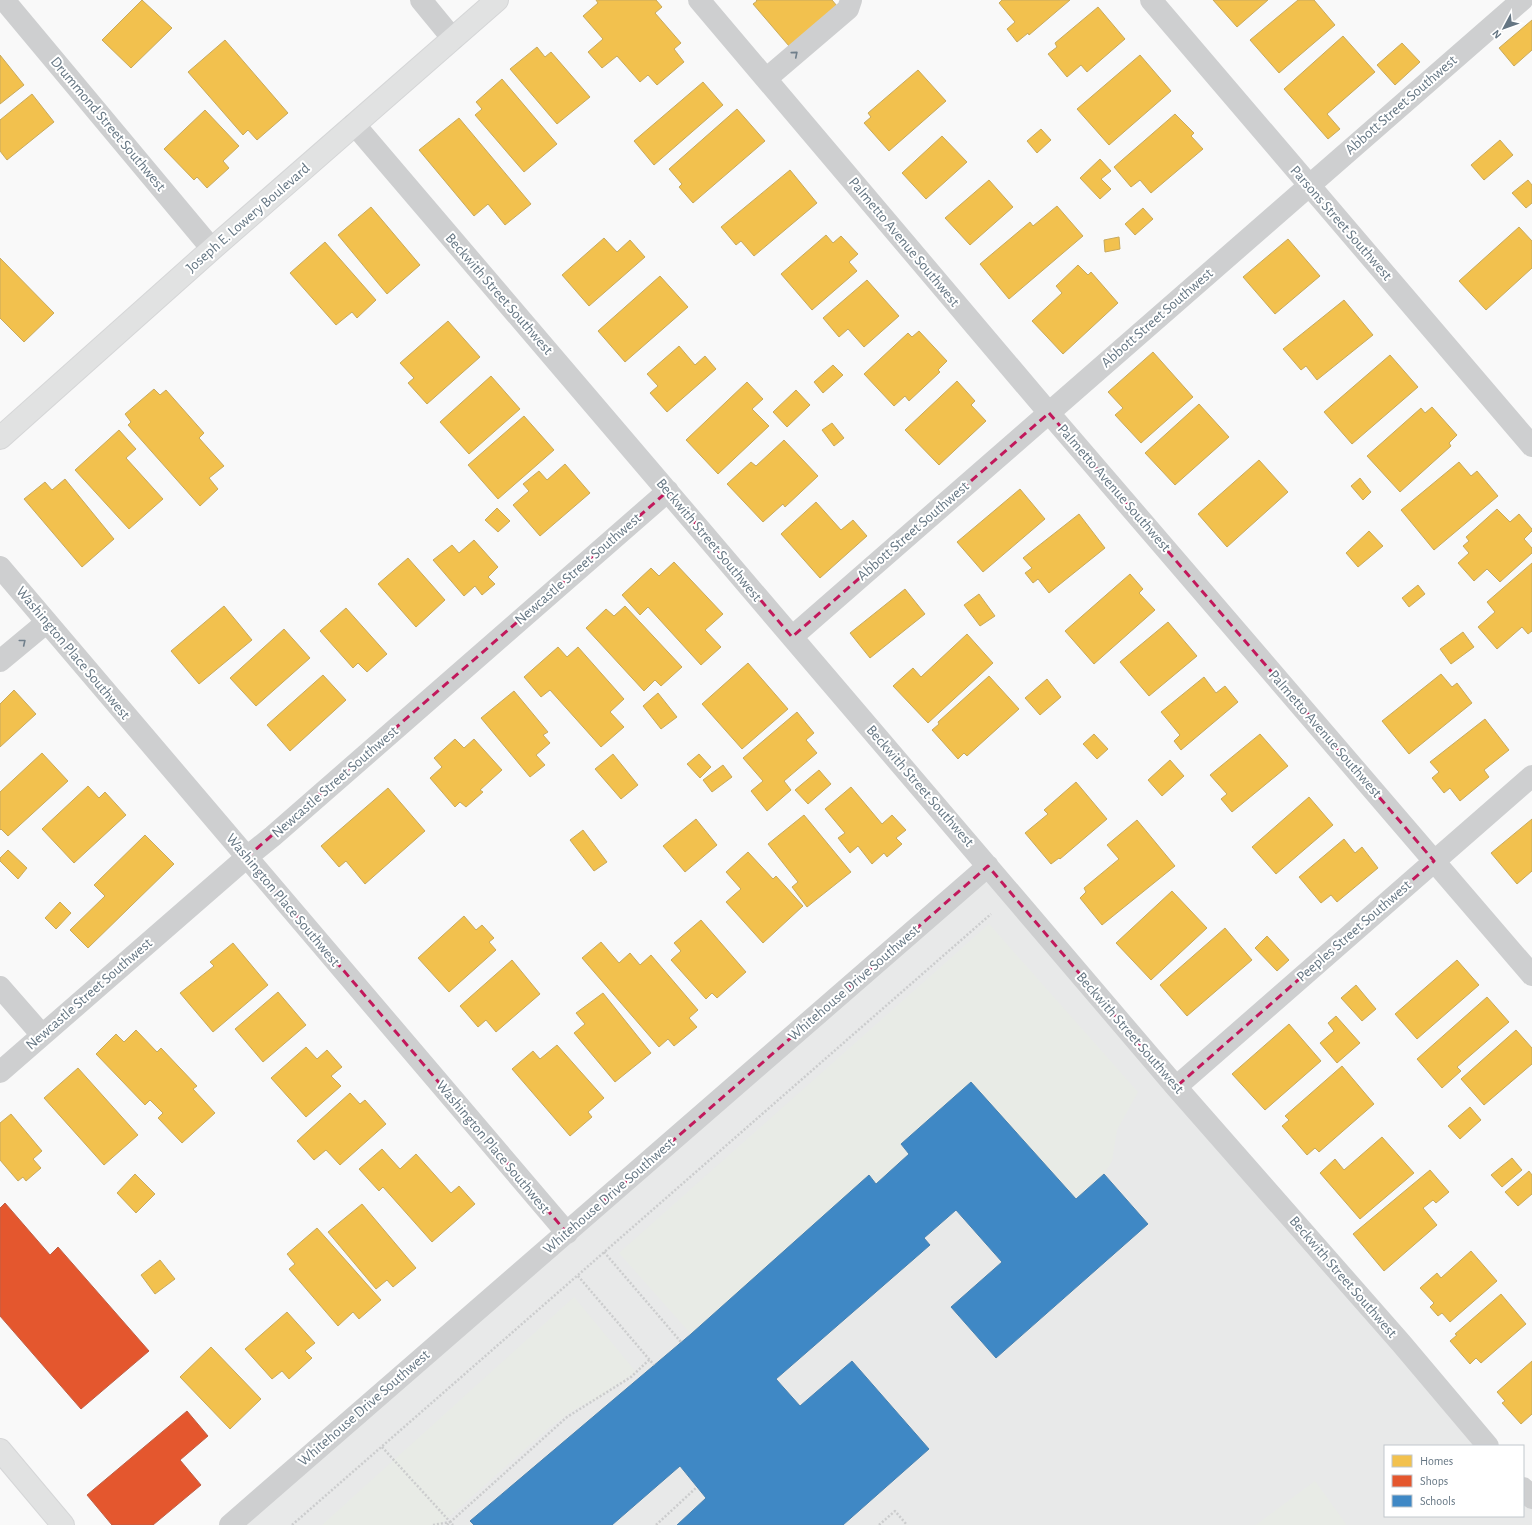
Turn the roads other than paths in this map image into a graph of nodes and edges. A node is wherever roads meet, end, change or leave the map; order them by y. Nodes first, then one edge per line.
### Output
1 (4, 0) edge
2 (421, 0) edge
3 (497, 0) edge
4 (699, 0) edge
5 (851, 0) edge
6 (1151, 0) edge
7 (1522, 0) edge
8 (453, 39) junction
9 (766, 79) junction
10 (354, 124) junction
11 (1309, 185) junction
12 (212, 249) junction
13 (1049, 413) junction
14 (0, 438) edge
15 (1532, 446) edge
16 (668, 491) junction
17 (0, 567) edge
18 (47, 622) junction
19 (792, 637) junction
20 (0, 661) edge
21 (1532, 776) edge
22 (247, 857) junction
23 (1434, 861) junction
24 (988, 866) junction
25 (1532, 975) edge
26 (0, 987) edge
27 (42, 1035) junction
28 (0, 1072) edge
29 (1176, 1086) junction
30 (567, 1233) junction
31 (1487, 1445) edge
32 (0, 1450) edge
33 (1524, 1489) edge
34 (1532, 1498) edge
35 (63, 1525) edge
36 (230, 1525) edge

1 - 12 street, Drummond Street Southwest
2 - 8 street
3 - 8 main road, Joseph E. Lowery Boulevard
4 - 9 street, Palmetto Avenue Southwest
9 -> 5 street
6 - 11 street, Parsons Street Southwest
7 - 11 street, Abbott Street Southwest
8 - 10 main road, Joseph E. Lowery Boulevard
9 - 13 street, Palmetto Avenue Southwest
10 - 12 main road, Joseph E. Lowery Boulevard
10 - 16 street, Beckwith Street Southwest
11 - 13 street, Abbott Street Southwest
11 - 15 street, Parsons Street Southwest
12 - 14 main road, Joseph E. Lowery Boulevard
13 - 19 street, Abbott Street Southwest
13 - 23 street, Palmetto Avenue Southwest
16 - 19 street, Beckwith Street Southwest
16 - 22 street, Newcastle Street Southwest
17 - 18 street, Washington Place Southwest
20 -> 18 street
18 - 22 street, Washington Place Southwest
19 - 24 street, Beckwith Street Southwest
21 - 23 street, Peeples Street Southwest
22 - 27 street, Newcastle Street Southwest
22 - 30 street, Washington Place Southwest
23 - 25 street, Palmetto Avenue Southwest
23 - 29 street, Peeples Street Southwest
24 - 29 street, Beckwith Street Southwest
24 - 30 street, Whitehouse Drive Southwest
26 - 27 street
27 - 28 street, Newcastle Street Southwest
29 - 31 street, Beckwith Street Southwest
30 - 36 street, Whitehouse Drive Southwest
32 - 35 main road
33 - 34 street

